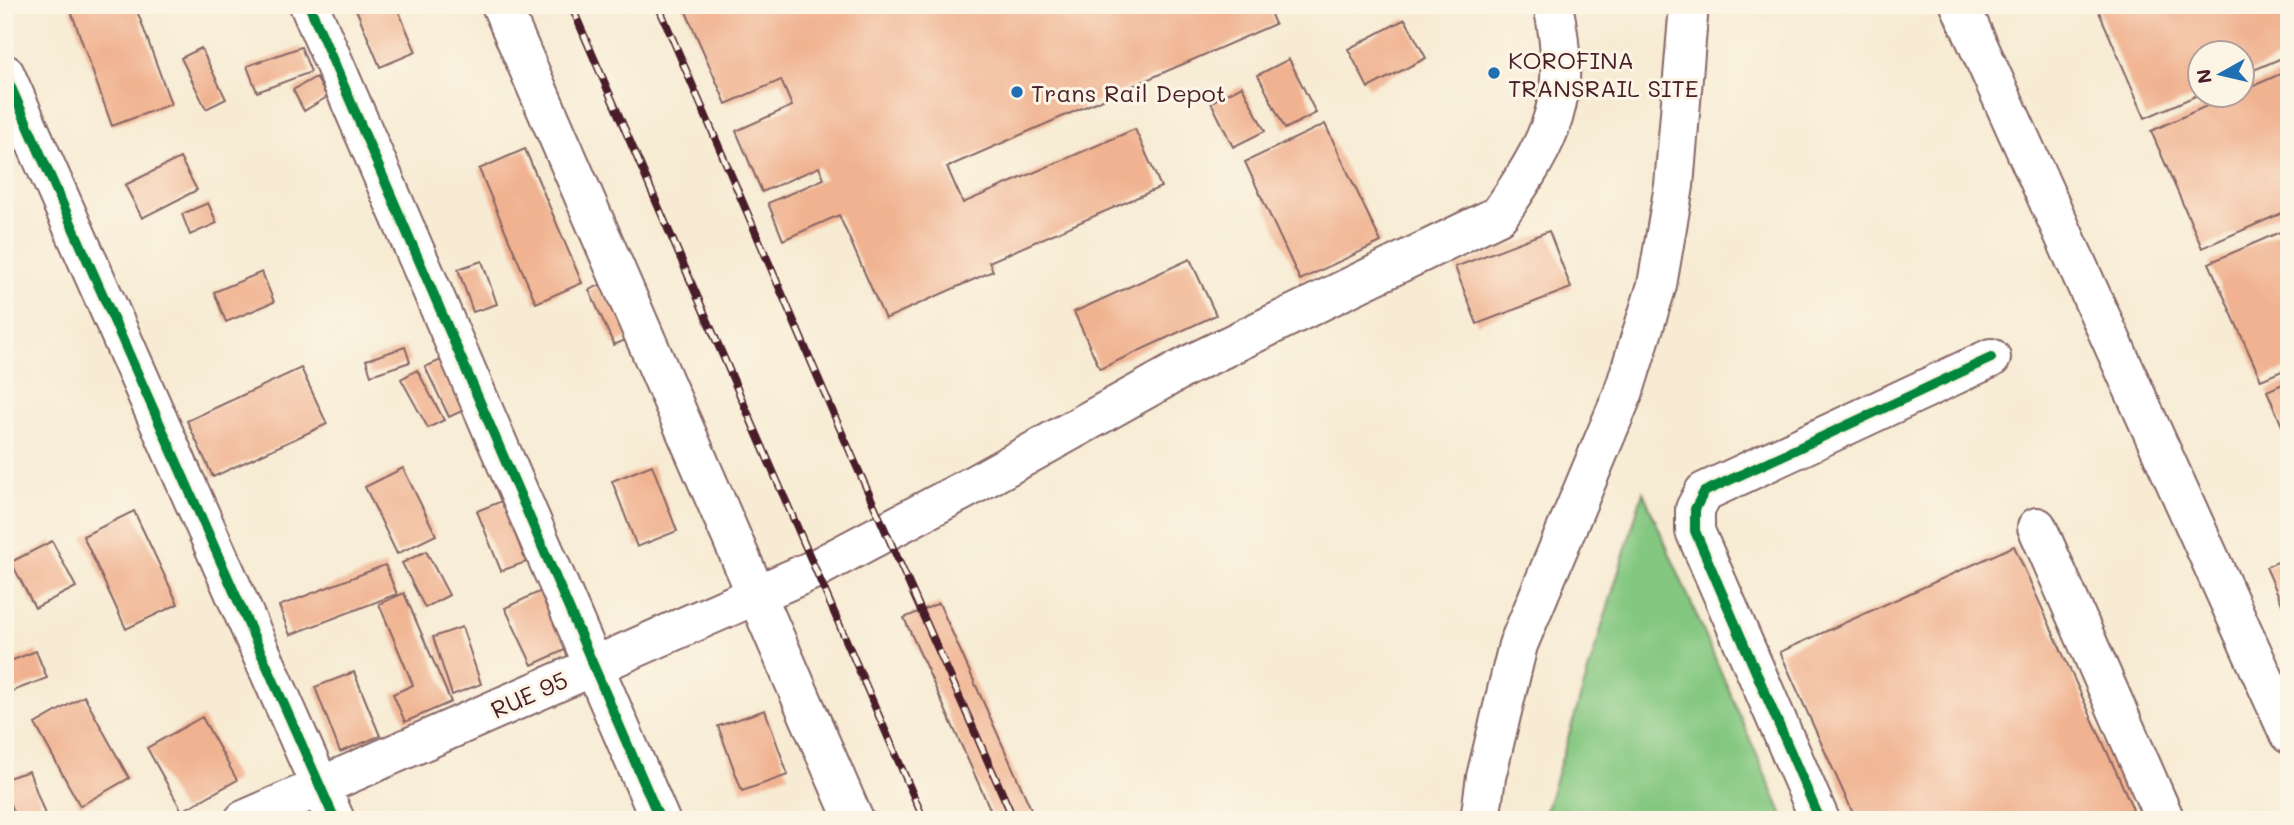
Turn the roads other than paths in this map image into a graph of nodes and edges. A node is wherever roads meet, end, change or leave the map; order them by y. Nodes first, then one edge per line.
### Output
1 (309, 5) edge
2 (501, 5) edge
3 (1553, 5) edge
4 (1689, 5) edge
5 (1960, 5) edge
6 (5, 74) edge
7 (1991, 358) dead end
8 (2037, 527) dead end
9 (758, 594) junction
10 (594, 666) junction
11 (2289, 734) edge
12 (327, 803) edge
13 (244, 820) edge
14 (660, 820) edge
15 (854, 820) edge
16 (1480, 820) edge
17 (1820, 820) edge
18 (2165, 820) edge

1 - 10 street
2 - 9 street
3 - 9 street, RUE 95
4 - 16 street
5 - 11 street
6 - 12 street
7 - 17 street
8 - 18 street
9 - 10 street, RUE 95
9 - 15 street
10 - 12 street, RUE 95
10 - 14 street
12 - 13 street, RUE 95

